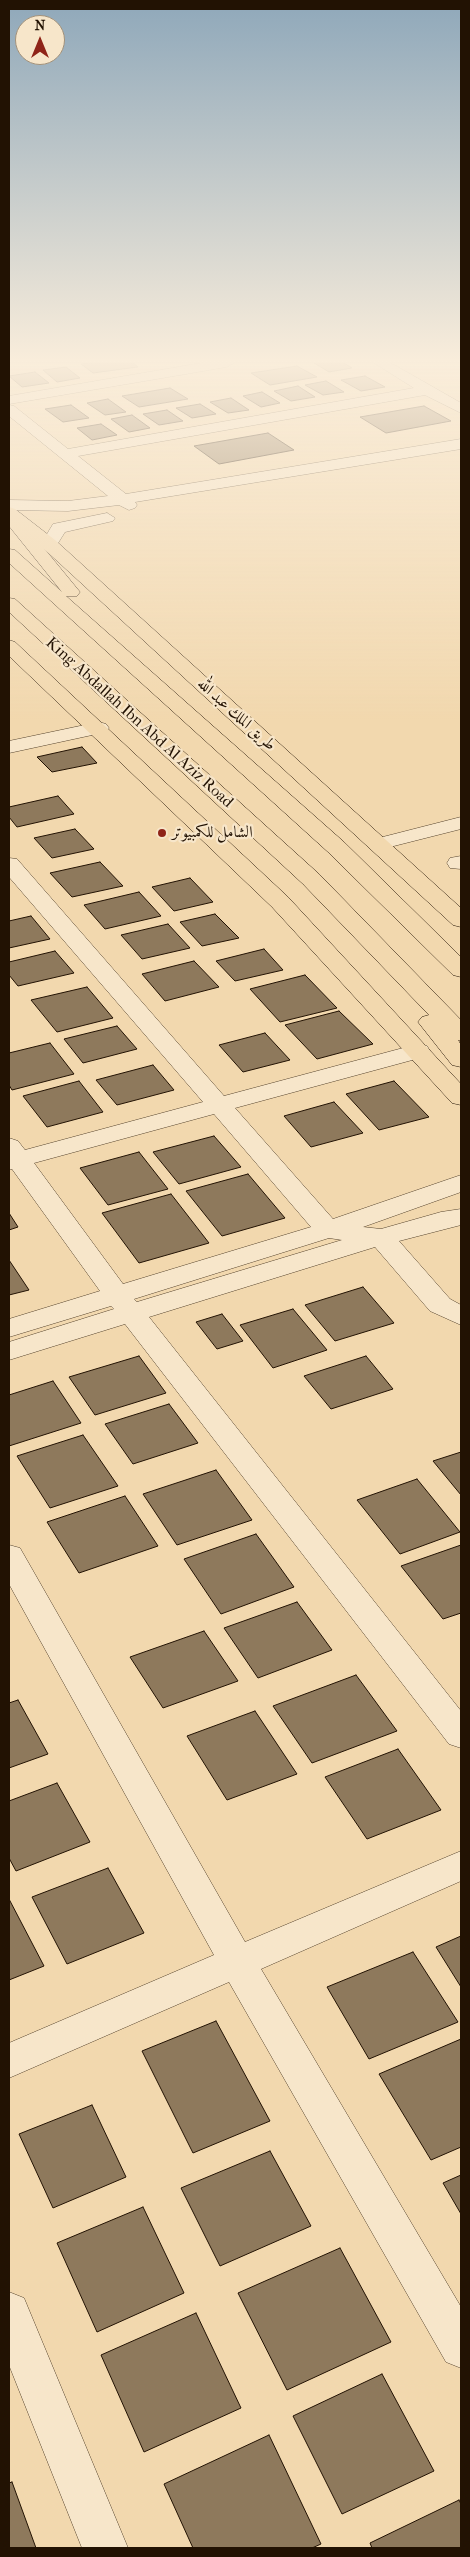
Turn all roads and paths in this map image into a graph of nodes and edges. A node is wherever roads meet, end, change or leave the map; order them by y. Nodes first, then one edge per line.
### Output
1 (98, 482) edge
2 (228, 482) edge
3 (310, 482) edge
4 (120, 500) junction
5 (9, 505) edge
6 (139, 511) junction
7 (9, 512) edge
8 (9, 516) edge
9 (49, 544) junction
10 (9, 554) edge
11 (11, 606) edge
12 (9, 646) edge
13 (123, 655) junction
14 (99, 728) junction
15 (9, 747) edge
16 (461, 822) edge
17 (378, 844) junction
18 (9, 864) edge
19 (311, 879) junction
20 (461, 920) edge
21 (461, 970) edge
22 (461, 1034) edge
23 (418, 1050) junction
24 (461, 1060) edge
25 (461, 1098) edge
26 (218, 1104) junction
27 (12, 1156) edge
28 (461, 1183) edge
29 (461, 1217) edge
30 (328, 1230) junction
31 (382, 1237) junction
32 (125, 1304) junction
33 (461, 1316) edge
34 (9, 1328) edge
35 (9, 1351) edge
36 (9, 1556) edge
37 (461, 1735) edge
38 (461, 1865) edge
39 (237, 1962) junction
40 (9, 2061) edge
41 (9, 2312) edge
42 (461, 2347) edge
43 (105, 2548) edge

1 - 4 street
2 - 4 street
3 - 6 street
4 - 5 street
4 - 6 street
6 - 9 street
7 - 9 main road, طريق الملك عبد الله
8 - 13 main road
9 - 17 main road, طريق الملك عبد الله
10 - 13 main road
11 - 19 main road, King Abdallah Ibn Abd Al Aziz Road
12 - 14 main road
13 - 21 main road
14 - 15 street
14 - 23 main road
16 - 17 street
17 - 20 main road, طريق الملك عبد الله
18 - 26 street
19 - 22 main road, King Abdallah Ibn Abd Al Aziz Road
19 - 24 main road
23 - 25 main road
23 - 26 street
26 - 27 street
26 - 30 street
27 - 32 street
28 - 30 street
29 - 31 street
30 - 31 street
30 - 32 street
31 - 32 street
31 - 33 street
32 - 34 street
32 - 35 street
32 - 37 street
36 - 39 street
38 - 39 street
39 - 40 street
39 - 42 street
41 - 43 street

